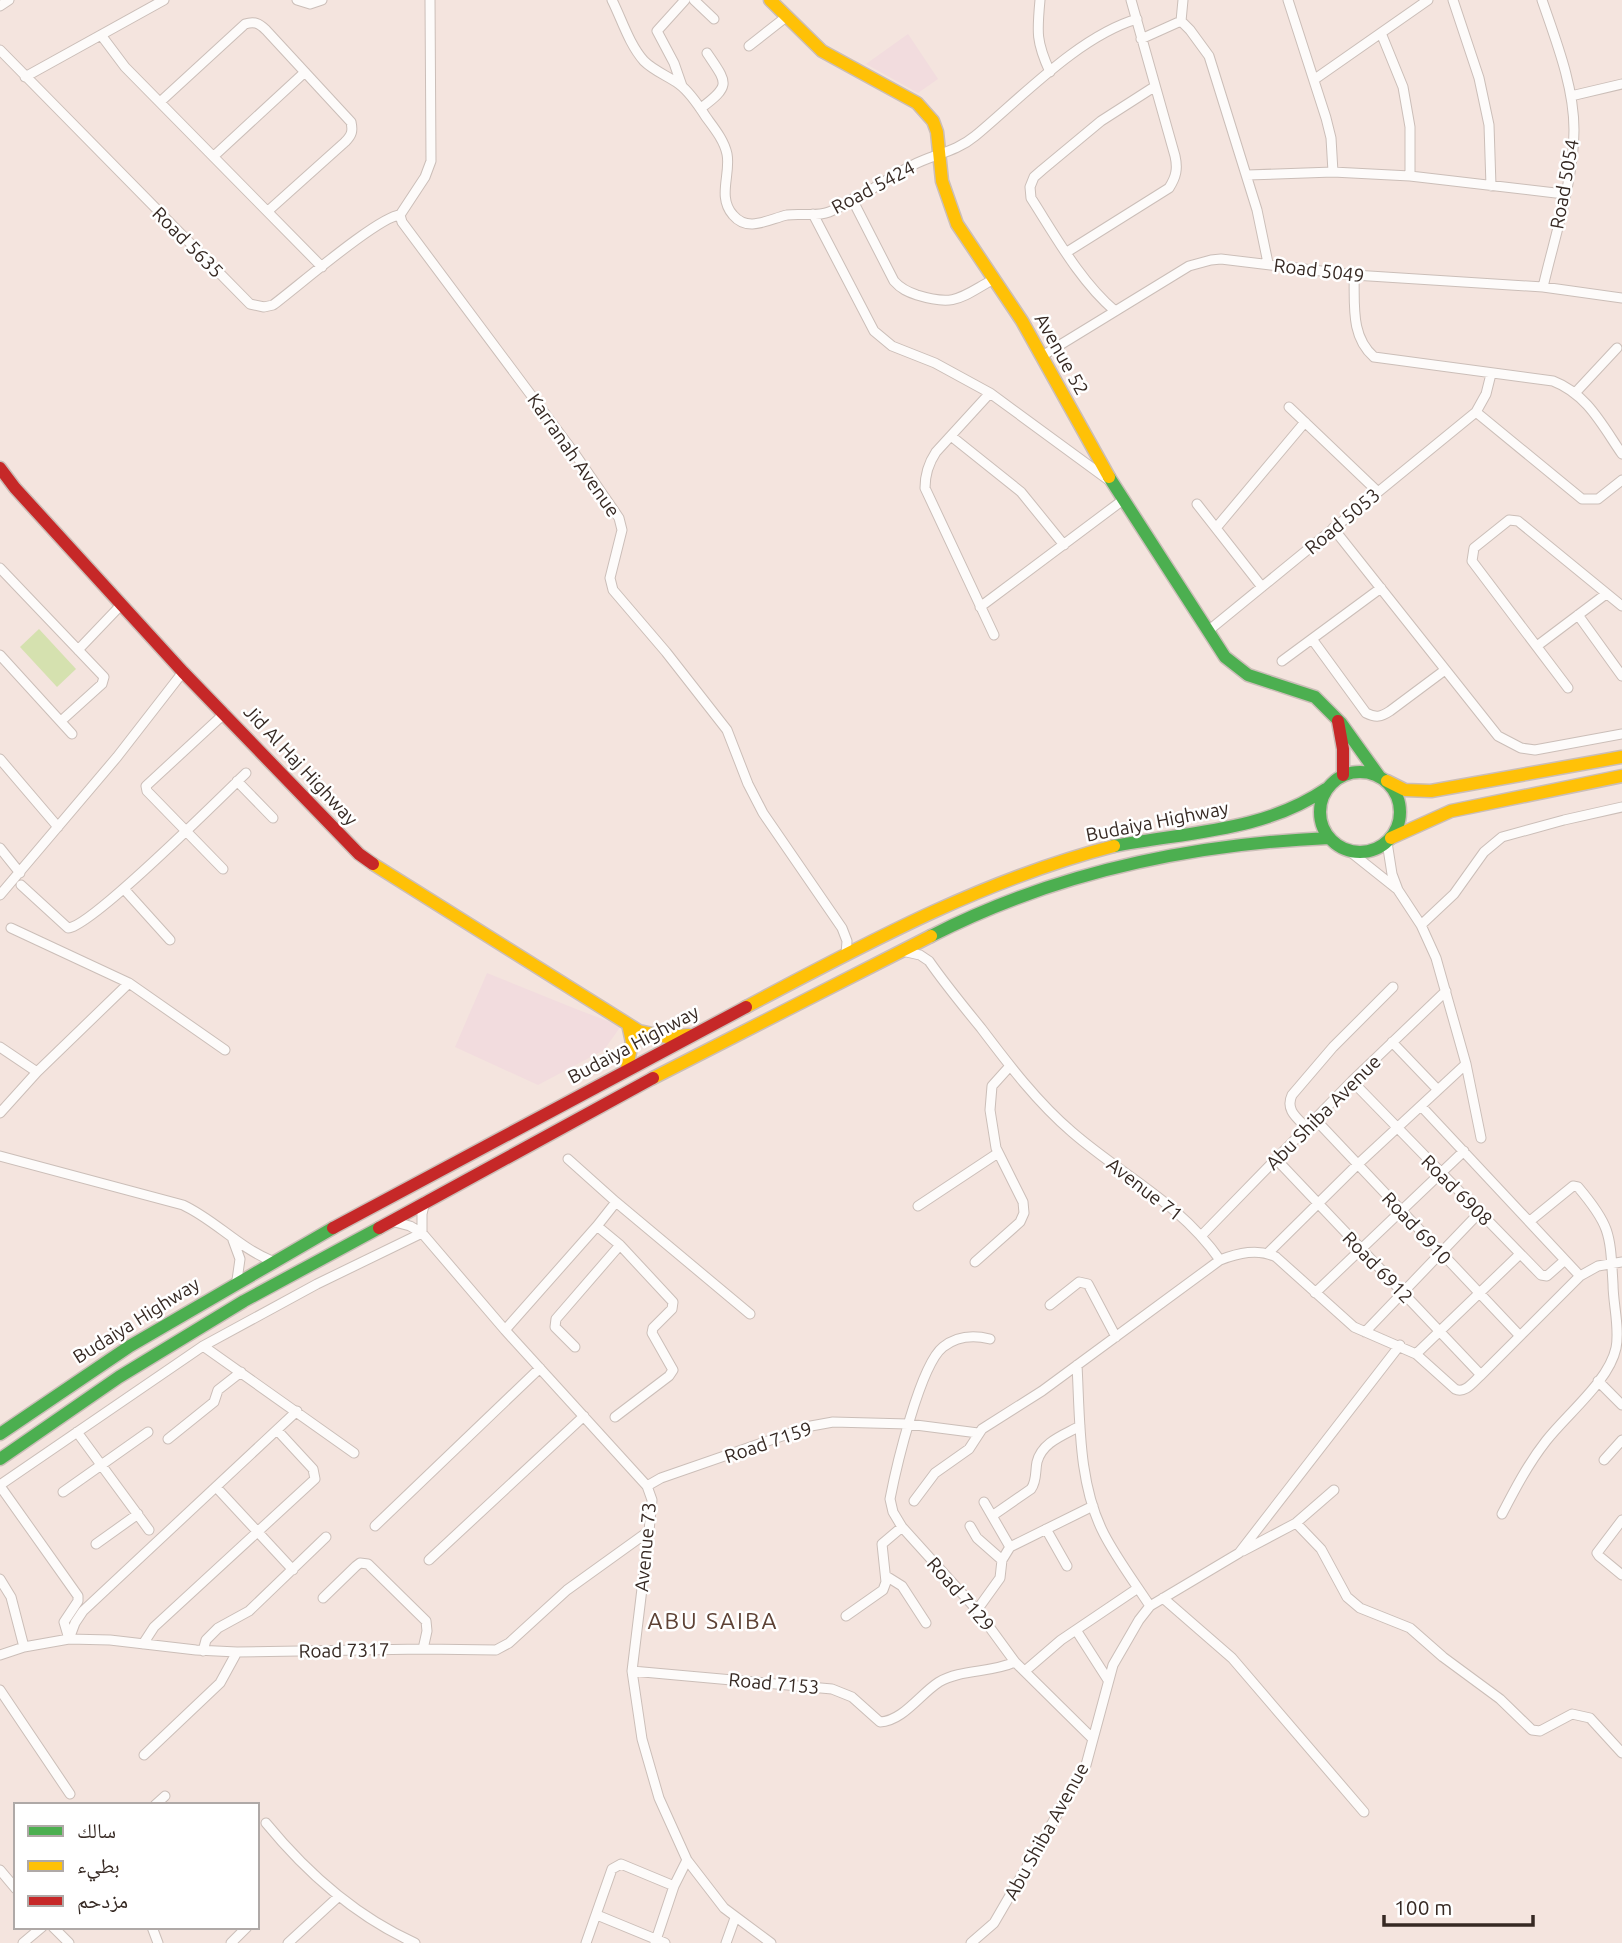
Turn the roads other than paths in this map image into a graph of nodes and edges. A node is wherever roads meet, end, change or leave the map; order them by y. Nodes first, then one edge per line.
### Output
1 (9, 0) edge
2 (164, 0) edge
3 (297, 0) edge
4 (322, 0) edge
5 (430, 0) edge
6 (612, 0) edge
7 (685, 0) edge
8 (694, 0) edge
9 (770, 0) edge
10 (1040, 0) edge
11 (1131, 0) edge
12 (1183, 0) edge
13 (1288, 0) edge
14 (1428, 0) edge
15 (1453, 0) edge
16 (1542, 0) edge
17 (0, 6) edge
18 (786, 17) junction
19 (714, 19) dead end
20 (1137, 19) junction
21 (1181, 21) junction
22 (1381, 33) junction
23 (100, 35) junction
24 (1141, 38) junction
25 (748, 46) dead end
26 (0, 50) edge
27 (707, 53) dead end
28 (305, 72) junction
29 (1050, 72) junction
30 (25, 77) junction
31 (1315, 79) junction
32 (1622, 84) edge
33 (682, 86) junction
34 (1154, 87) junction
35 (1571, 96) junction
36 (160, 103) junction
37 (701, 108) junction
38 (214, 156) junction
39 (939, 156) junction
40 (1333, 173) junction
41 (1247, 175) junction
42 (1410, 176) junction
43 (1491, 186) junction
44 (1564, 194) junction
45 (852, 199) junction
46 (268, 211) junction
47 (400, 215) junction
48 (813, 215) junction
49 (1067, 252) junction
50 (1268, 263) junction
51 (322, 268) junction
52 (1354, 275) junction
53 (994, 279) junction
54 (1543, 287) junction
55 (1622, 298) edge
56 (1115, 311) junction
57 (1617, 348) dead end
58 (1042, 356) junction
59 (1491, 374) junction
60 (1576, 392) junction
61 (990, 393) junction
62 (1289, 407) dead end
63 (1476, 412) junction
64 (1305, 422) junction
65 (951, 436) junction
66 (1622, 454) edge
67 (0, 468) edge
68 (1622, 481) edge
69 (1112, 482) junction
70 (1377, 491) junction
71 (1124, 500) junction
72 (1197, 504) dead end
73 (1216, 528) junction
74 (1333, 528) junction
75 (1064, 545) junction
76 (0, 568) edge
77 (1262, 587) junction
78 (1381, 588) junction
79 (1606, 594) junction
80 (121, 605) junction
81 (1622, 606) edge
82 (980, 607) junction
83 (1578, 615) junction
84 (1208, 631) junction
85 (993, 635) dead end
86 (1312, 639) junction
87 (1537, 646) junction
88 (78, 650) junction
89 (0, 655) edge
90 (1282, 661) dead end
91 (1445, 670) junction
92 (183, 672) junction
93 (1622, 676) edge
94 (1568, 688) dead end
95 (225, 713) junction
96 (1338, 721) junction
97 (61, 722) junction
98 (72, 734) dead end
99 (1622, 734) edge
100 (1622, 757) edge
101 (0, 759) edge
102 (246, 773) dead end
103 (1343, 775) junction
104 (1622, 776) edge
105 (1383, 778) junction
106 (237, 781) junction
107 (1326, 789) junction
108 (1622, 807) edge
109 (273, 818) dead end
110 (58, 827) junction
111 (185, 831) junction
112 (1329, 838) junction
113 (1389, 840) junction
114 (0, 848) edge
115 (1348, 850) junction
116 (223, 869) dead end
117 (20, 873) junction
118 (21, 885) dead end
119 (124, 888) junction
120 (1398, 890) junction
121 (0, 895) edge
122 (1421, 925) junction
123 (842, 928) junction
124 (10, 929) dead end
125 (936, 933) junction
126 (170, 940) dead end
127 (870, 942) junction
128 (901, 951) junction
129 (845, 955) junction
130 (929, 961) junction
131 (129, 983) junction
132 (1393, 987) dead end
133 (1446, 991) junction
134 (628, 1024) junction
135 (693, 1034) junction
136 (1392, 1042) junction
137 (0, 1047) edge
138 (225, 1051) dead end
139 (1466, 1064) junction
140 (1010, 1066) junction
141 (628, 1069) junction
142 (37, 1072) junction
143 (1352, 1081) junction
144 (1437, 1090) junction
145 (1421, 1105) junction
146 (0, 1113) edge
147 (1315, 1119) junction
148 (1307, 1128) junction
149 (1396, 1129) junction
150 (1481, 1138) dead end
151 (1464, 1151) junction
152 (998, 1153) junction
153 (0, 1156) edge
154 (568, 1159) dead end
155 (1276, 1159) junction
156 (1357, 1165) junction
157 (1440, 1173) junction
158 (425, 1201) junction
159 (616, 1202) junction
160 (1318, 1204) junction
161 (918, 1206) dead end
162 (1401, 1211) junction
163 (1479, 1213) junction
164 (390, 1220) junction
165 (1530, 1221) junction
166 (597, 1226) junction
167 (422, 1233) junction
168 (1202, 1235) junction
169 (232, 1239) junction
170 (620, 1245) junction
171 (1360, 1249) junction
172 (1268, 1253) junction
173 (1441, 1254) junction
174 (1520, 1254) junction
175 (1220, 1260) junction
176 (1565, 1260) junction
177 (271, 1261) junction
178 (975, 1262) dead end
179 (1617, 1263) edge
180 (1580, 1276) junction
181 (237, 1280) junction
182 (1315, 1293) junction
183 (1403, 1293) junction
184 (1479, 1294) junction
185 (1618, 1298) edge
186 (1050, 1306) dead end
187 (750, 1314) dead end
188 (505, 1330) junction
189 (1439, 1331) junction
190 (1365, 1332) junction
191 (1520, 1336) junction
192 (1116, 1337) junction
193 (990, 1339) dead end
194 (1400, 1345) junction
195 (203, 1346) junction
196 (575, 1347) dead end
197 (1416, 1354) junction
198 (1077, 1365) junction
199 (540, 1368) junction
200 (240, 1371) junction
201 (1481, 1375) junction
202 (1598, 1381) junction
203 (1622, 1405) edge
204 (297, 1411) junction
205 (584, 1416) junction
206 (615, 1417) dead end
207 (908, 1424) junction
208 (1080, 1426) junction
209 (277, 1430) junction
210 (76, 1432) junction
211 (148, 1432) dead end
212 (978, 1433) junction
213 (0, 1434) edge
214 (168, 1439) dead end
215 (1622, 1440) edge
216 (354, 1453) dead end
217 (0, 1459) edge
218 (1604, 1460) dead end
219 (102, 1465) junction
220 (0, 1485) edge
221 (646, 1486) junction
222 (216, 1487) junction
223 (1334, 1490) dead end
224 (63, 1492) dead end
225 (914, 1501) dead end
226 (984, 1502) dead end
227 (1093, 1506) junction
228 (138, 1514) junction
229 (1502, 1514) dead end
230 (992, 1516) junction
231 (1622, 1520) edge
232 (1296, 1522) junction
233 (375, 1526) dead end
234 (970, 1526) dead end
235 (902, 1527) junction
236 (1046, 1529) junction
237 (149, 1530) dead end
238 (649, 1531) junction
239 (258, 1532) junction
240 (326, 1537) dead end
241 (96, 1544) dead end
242 (1010, 1547) junction
243 (1239, 1553) junction
244 (429, 1560) dead end
245 (1002, 1560) junction
246 (1067, 1566) dead end
247 (293, 1570) junction
248 (1622, 1575) edge
249 (886, 1576) junction
250 (0, 1579) edge
251 (1138, 1587) junction
252 (323, 1598) dead end
253 (1163, 1598) junction
254 (1150, 1606) junction
255 (977, 1610) junction
256 (846, 1616) dead end
257 (926, 1623) dead end
258 (1076, 1630) junction
259 (69, 1639) junction
260 (143, 1644) junction
261 (24, 1647) junction
262 (423, 1649) junction
263 (203, 1651) junction
264 (237, 1653) junction
265 (0, 1655) edge
266 (1015, 1662) junction
267 (632, 1671) junction
268 (1025, 1671) junction
269 (1108, 1680) junction
270 (0, 1690) edge
271 (1093, 1739) junction
272 (1622, 1753) edge
273 (144, 1755) dead end
274 (70, 1794) dead end
275 (165, 1796) dead end
276 (157, 1803) edge
277 (1364, 1812) dead end
278 (266, 1823) dead end
279 (687, 1860) junction
280 (0, 1870) edge
281 (674, 1886) junction
282 (14, 1887) edge
283 (338, 1897) junction
284 (597, 1915) junction
285 (735, 1918) junction
286 (40, 1929) edge
287 (54, 1929) edge
288 (245, 1929) edge
289 (658, 1942) edge
290 (23, 1943) edge
291 (69, 1943) edge
292 (231, 1943) edge
293 (288, 1943) edge
294 (415, 1943) edge
295 (586, 1943) edge
296 (726, 1943) edge
297 (771, 1943) edge
298 (971, 1943) edge

1 - 17 street
2 - 23 street
3 - 4 street
5 - 47 street
6 - 33 street, Road 5424
7 - 33 street
8 - 19 street
9 - 18 main road, Avenue 52
10 - 29 street
11 - 20 street
12 - 21 street
13 - 31 street
14 - 22 street
15 - 43 street
16 - 35 street, Road 5054
18 - 25 street
18 - 39 main road, Avenue 52
20 - 24 street
20 - 29 street, Road 5424
21 - 24 street
21 - 41 street
22 - 31 street
22 - 42 street
23 - 30 street
23 - 36 street
24 - 34 street
26 - 30 street, Road 5635
27 - 37 street
28 - 36 street
28 - 38 street
28 - 46 street
29 - 39 street, Road 5424
30 - 51 street, Road 5635
31 - 40 street
32 - 35 street
33 - 37 street, Road 5424
34 - 49 street
34 - 49 street
35 - 44 street, Road 5054
36 - 38 street
37 - 48 street, Road 5424
38 - 46 street
39 - 45 street, Road 5424
39 - 53 main road, Avenue 52
40 - 41 street
40 - 42 street
41 - 50 street
42 - 43 street
43 - 44 street
44 - 54 street, Road 5054
45 - 48 street, Road 5424
45 - 53 street
46 - 51 street
47 - 51 street, Road 5635
47 - 123 street, Karranah Avenue
48 - 61 street
49 - 56 street
50 - 52 street, Road 5049
50 - 56 street, Road 5049
52 - 54 street, Road 5049
52 - 59 street
53 - 58 main road, Avenue 52
54 - 55 street, Road 5049
56 - 58 street, Road 5049
57 - 60 street
58 - 69 main road, Avenue 52
59 - 60 street
59 - 63 street, Road 5053
60 - 66 street
61 - 65 street
61 - 69 street
62 - 64 street
63 - 68 street
63 - 70 street, Road 5053
64 - 70 street
64 - 73 street
65 - 75 street
65 - 82 street
67 - 80 main road, Jid Al Haj Highway
69 - 71 main road, Avenue 52
70 - 74 street, Road 5053
71 - 75 street
71 - 84 main road, Avenue 52
72 - 73 street
73 - 77 street
74 - 77 street, Road 5053
74 - 78 street
75 - 82 street
76 - 88 street
77 - 84 street, Road 5053
78 - 86 street
78 - 91 street
79 - 81 street
79 - 83 street
79 - 87 street
80 - 88 street
80 - 92 main road, Jid Al Haj Highway
82 - 85 street
83 - 87 street
83 - 93 street
84 - 96 main road, Avenue 52
86 - 90 street
86 - 91 street
87 - 94 street
88 - 97 street
89 - 97 street
91 - 99 street
92 - 95 main road, Jid Al Haj Highway
92 - 110 street
95 - 111 street
95 - 134 main road, Jid Al Haj Highway
96 - 103 main road
96 - 105 main road, Avenue 52
97 - 98 street
100 - 105 main road
101 - 110 street
102 - 106 street
103 - 105 main road
103 - 107 main road
104 - 113 main road
105 - 113 main road
106 - 109 street
106 - 111 street
107 - 112 main road
107 - 127 main road, Budaiya Highway
108 - 122 street
110 - 117 street
111 - 116 street
111 - 119 street
112 - 115 main road
112 - 125 main road, Budaiya Highway
113 - 115 main road
113 - 120 street
114 - 117 street
115 - 120 street
117 - 121 street
118 - 119 street
119 - 126 street
120 - 122 street
122 - 133 street
123 - 127 street, Karranah Avenue
123 - 129 street, Karranah Avenue
124 - 131 street
125 - 128 main road, Budaiya Highway
125 - 130 street
127 - 129 main road, Budaiya Highway
128 - 130 street
128 - 158 main road, Budaiya Highway
129 - 135 main road, Budaiya Highway
130 - 140 street, Avenue 71
131 - 138 street
131 - 142 street
132 - 148 street
133 - 136 street, Abu Shiba Avenue
133 - 139 street
134 - 135 main road, Jid Al Haj Highway
134 - 141 main road
135 - 141 main road, Budaiya Highway
136 - 143 street, Abu Shiba Avenue
136 - 144 street
137 - 142 street
139 - 144 street
139 - 150 street
140 - 152 street
140 - 168 street, Avenue 71
141 - 177 main road, Budaiya Highway
142 - 146 street
143 - 147 street, Abu Shiba Avenue
143 - 149 street, Road 6908
144 - 145 street
145 - 149 street
145 - 151 street
147 - 148 street, Abu Shiba Avenue
147 - 156 street, Road 6910
148 - 155 street, Abu Shiba Avenue
149 - 156 street
149 - 157 street, Road 6908
151 - 157 street
151 - 165 street
152 - 161 street
152 - 178 street
153 - 169 street
154 - 159 street
155 - 160 street, Road 6912
155 - 168 street, Abu Shiba Avenue
156 - 160 street
156 - 162 street, Road 6910
157 - 162 street
157 - 163 street, Road 6908
158 - 164 main road, Budaiya Highway
158 - 167 street
159 - 166 street
159 - 187 street
160 - 171 street, Road 6912
160 - 172 street
162 - 171 street
162 - 173 street, Road 6910
163 - 173 street
163 - 174 street, Road 6908
164 - 167 street, Avenue 73
164 - 217 main road, Budaiya Highway
165 - 176 street
165 - 179 street
166 - 170 street
166 - 188 street
167 - 188 street, Avenue 73
167 - 195 street
168 - 175 street, Avenue 71
169 - 177 street
169 - 181 street
170 - 196 street
170 - 206 street
171 - 182 street
171 - 183 street, Road 6912
172 - 175 street
172 - 182 street
173 - 183 street
173 - 184 street, Road 6910
174 - 176 street, Road 6908
174 - 184 street
175 - 192 street
176 - 180 street
177 - 181 main road, Budaiya Highway
179 - 180 street
179 - 185 street
180 - 191 street
181 - 213 main road, Budaiya Highway
182 - 190 street
183 - 189 street, Road 6912
183 - 190 street
184 - 189 street
184 - 191 street, Road 6910
185 - 202 street
186 - 192 street
188 - 199 street, Avenue 73
189 - 197 street
189 - 201 street, Road 6912
190 - 194 street
191 - 201 street
192 - 198 street
193 - 207 street, Road 7129
194 - 197 street
194 - 243 street
195 - 200 street
195 - 210 street
197 - 201 street
198 - 208 street
198 - 212 street
199 - 205 street, Avenue 73
199 - 233 street
200 - 204 street
200 - 214 street
202 - 203 street
202 - 229 street
204 - 209 street
204 - 216 street
205 - 221 street, Avenue 73
205 - 244 street
207 - 212 street, Road 7159
207 - 221 street, Road 7159
207 - 235 street, Road 7129
208 - 227 street
208 - 230 street
209 - 222 street
209 - 239 street
210 - 219 street
210 - 220 street
211 - 219 street
212 - 225 street
215 - 218 street
219 - 224 street
219 - 228 street
220 - 259 street
221 - 238 street, Avenue 73
222 - 239 street
222 - 259 street
223 - 232 street
226 - 230 street
227 - 236 street
227 - 251 street
228 - 237 street
228 - 241 street
230 - 242 street
231 - 248 street
232 - 243 street
232 - 272 street
234 - 245 street
235 - 249 street
235 - 255 street, Road 7129
236 - 242 street
236 - 246 street
238 - 262 street, Road 7317
238 - 267 street, Avenue 73
239 - 247 street
239 - 260 street
240 - 247 street
242 - 245 street
243 - 253 street
245 - 255 street
247 - 263 street
249 - 256 street
249 - 257 street
250 - 261 street
251 - 254 street
251 - 258 street
252 - 262 street
253 - 254 street
253 - 277 street
254 - 269 street, Abu Shiba Avenue
255 - 266 street, Road 7129
258 - 268 street
258 - 269 street
259 - 260 street, Road 7317
259 - 261 street, Road 7317
260 - 263 street, Road 7317
261 - 265 street, Road 7317
262 - 264 street, Road 7317
263 - 264 street, Road 7317
264 - 273 street
266 - 267 street, Road 7153
266 - 268 street, Road 7129
267 - 279 street, Avenue 73
268 - 271 street, Road 7129
269 - 271 street, Abu Shiba Avenue
270 - 274 street
271 - 298 street, Abu Shiba Avenue
275 - 276 street
278 - 283 street
279 - 281 street
279 - 285 street, Avenue 73
280 - 282 street
281 - 284 street
281 - 289 street
283 - 293 street
283 - 294 street
284 - 289 street
284 - 295 street
285 - 296 street
285 - 297 street, Avenue 73
286 - 290 street
287 - 291 street
288 - 292 street

